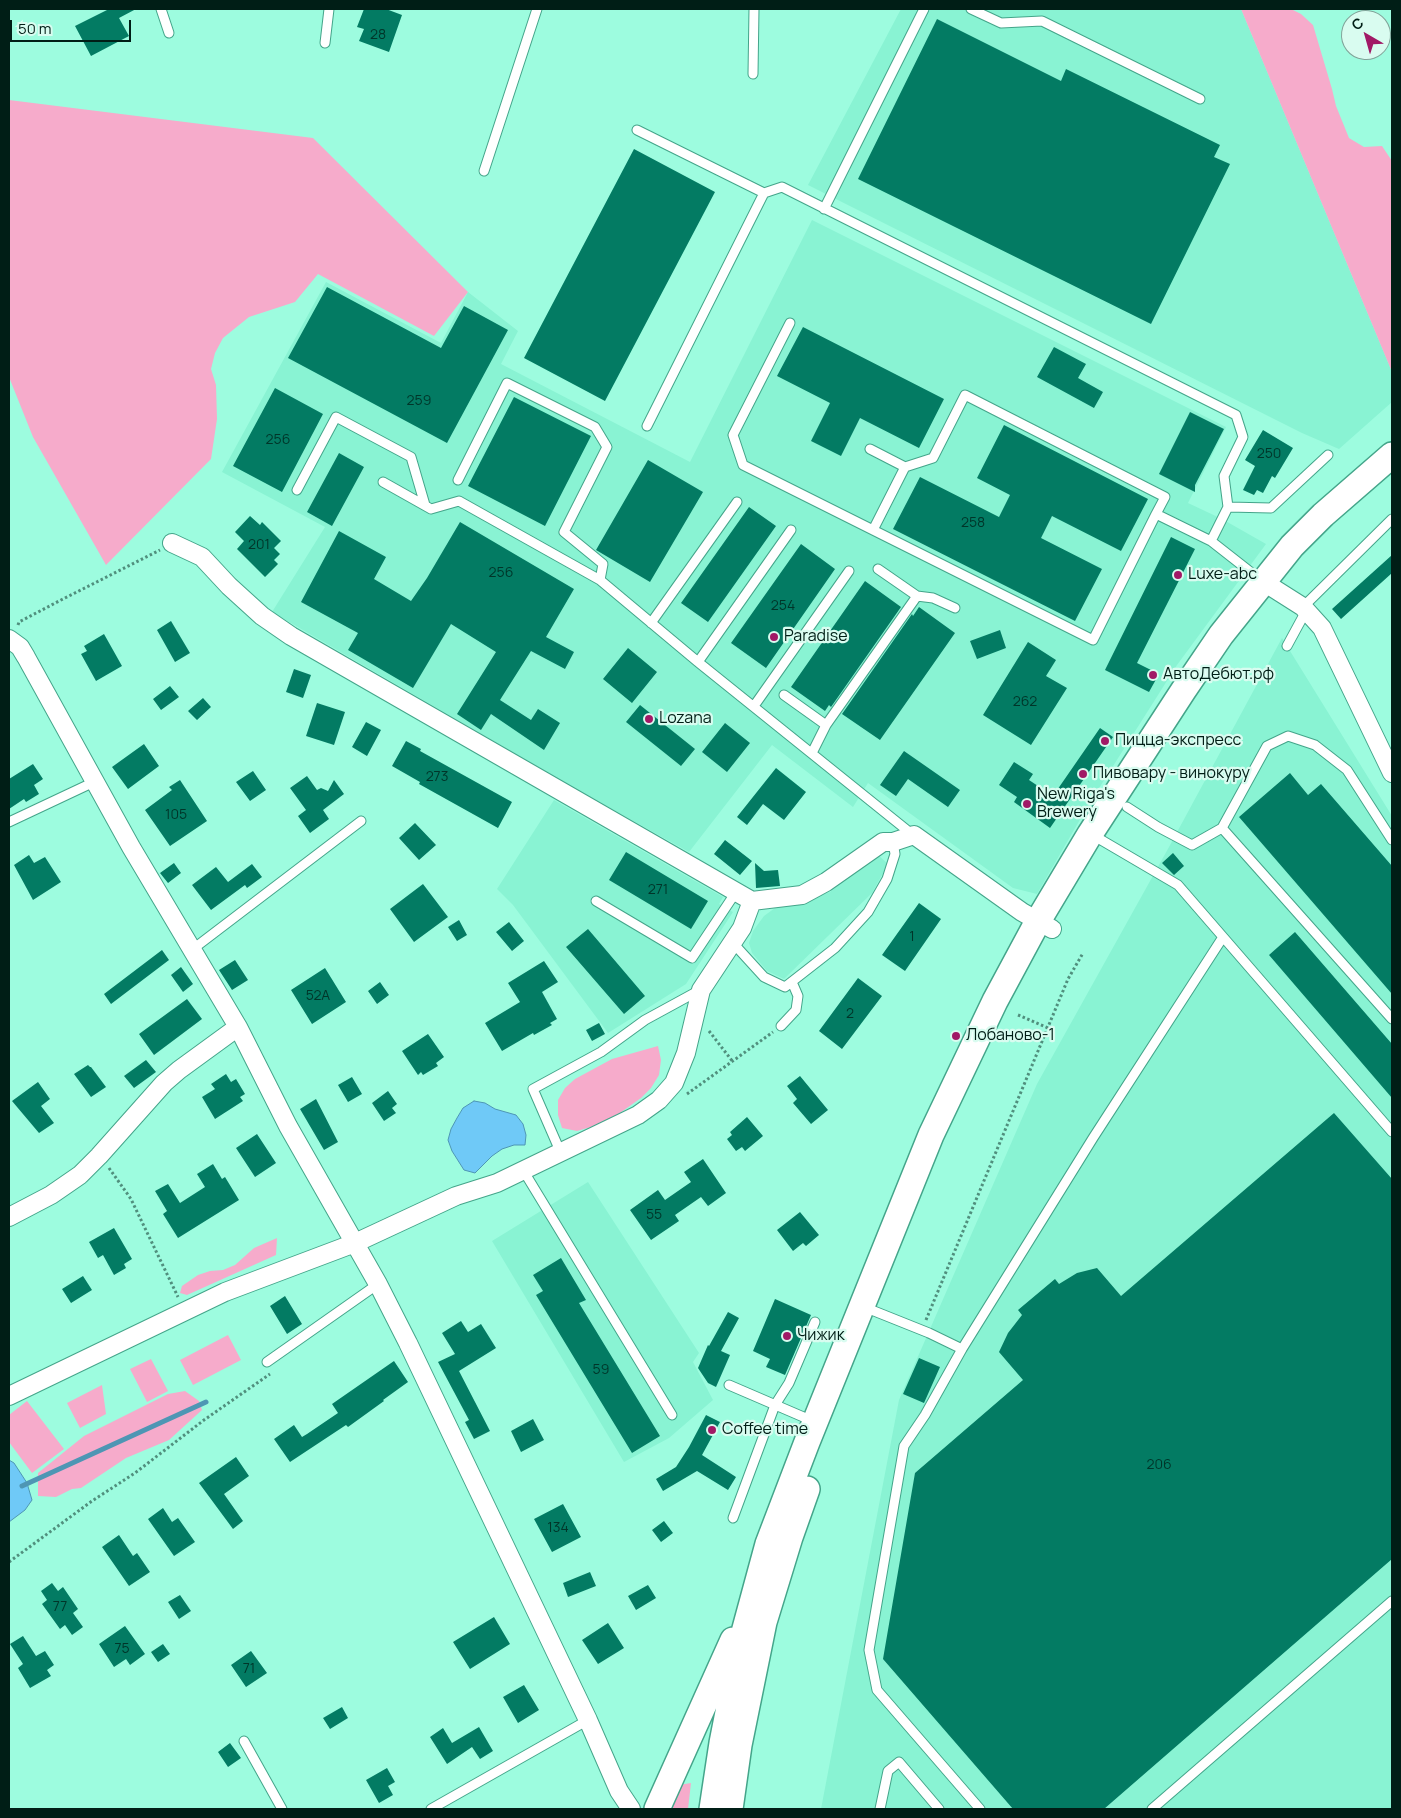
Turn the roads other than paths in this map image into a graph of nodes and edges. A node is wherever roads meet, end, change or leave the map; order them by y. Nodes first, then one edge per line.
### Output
1 (161, 9) edge
2 (329, 9) edge
3 (537, 9) edge
4 (754, 9) edge
5 (924, 9) edge
6 (971, 9) edge
7 (169, 32) dead end
8 (325, 43) dead end
9 (753, 74) dead end
10 (1200, 99) dead end
11 (637, 130) dead end
12 (484, 171) dead end
13 (764, 193) junction
14 (824, 209) junction
15 (790, 323) dead end
16 (647, 426) dead end
17 (870, 449) dead end
18 (1328, 455) dead end
19 (1392, 455) edge
20 (905, 467) junction
21 (1392, 475) edge
22 (458, 480) dead end
23 (383, 482) dead end
24 (297, 490) dead end
25 (737, 502) dead end
26 (425, 505) junction
27 (1228, 506) junction
28 (1156, 514) junction
29 (1392, 519) edge
30 (791, 530) dead end
31 (873, 530) junction
32 (1211, 541) junction
33 (172, 543) road end
34 (878, 569) dead end
35 (850, 571) dead end
36 (600, 580) junction
37 (1269, 586) junction
38 (917, 596) junction
39 (955, 608) dead end
40 (1305, 609) junction
41 (651, 623) junction
42 (10, 639) edge
43 (1288, 646) dead end
44 (698, 662) junction
45 (784, 695) dead end
46 (754, 706) junction
47 (826, 725) junction
48 (812, 753) junction
49 (1392, 774) edge
50 (94, 782) junction
51 (1127, 807) junction
52 (361, 821) dead end
53 (9, 822) edge
54 (1222, 828) junction
55 (914, 835) junction
56 (1097, 838) junction
57 (1392, 840) edge
58 (893, 842) junction
59 (736, 892) junction
60 (596, 901) dead end
61 (752, 901) junction
62 (1045, 925) junction
63 (1223, 937) junction
64 (733, 942) junction
65 (193, 949) junction
66 (792, 982) junction
67 (701, 990) junction
68 (1392, 1019) edge
69 (781, 1026) road end
70 (238, 1027) junction
71 (1392, 1132) edge
72 (560, 1151) junction
73 (523, 1170) junction
74 (9, 1217) edge
75 (355, 1243) junction
76 (378, 1284) junction
77 (870, 1309) junction
78 (815, 1322) dead end
79 (962, 1349) junction
80 (267, 1362) road end
81 (728, 1385) dead end
82 (9, 1396) edge
83 (775, 1405) junction
84 (672, 1415) dead end
85 (815, 1422) junction
86 (733, 1518) dead end
87 (754, 1594) junction
88 (1392, 1601) edge
89 (588, 1720) junction
90 (244, 1741) dead end
91 (688, 1742) junction
92 (730, 1744) junction
93 (282, 1809) edge
94 (432, 1809) edge
95 (631, 1809) edge
96 (657, 1809) edge
97 (712, 1809) edge
98 (730, 1809) edge
99 (880, 1809) edge
100 (939, 1809) edge
101 (980, 1809) edge
102 (1152, 1809) edge

1 - 7 lane
2 - 8 lane
3 - 12 lane
4 - 9 lane
5 - 14 lane
6 - 10 lane
11 - 13 lane
13 - 14 lane
13 - 16 lane
14 - 27 lane
15 - 31 lane
17 - 20 lane
18 - 27 lane
19 - 37 main road
20 - 28 lane
20 - 31 lane
21 - 37 main road
22 - 36 lane
23 - 26 lane
24 - 26 lane
25 - 41 lane
26 - 36 lane
27 - 32 lane
28 - 31 lane
28 - 32 lane
29 - 40 lane
30 - 44 lane
32 - 37 lane
33 - 59 street
34 - 38 lane
35 - 46 lane
36 - 41 lane
37 - 40 street
37 - 51 main road
37 - 56 main road
38 - 39 lane
38 - 47 lane
40 - 43 lane
40 - 49 street
41 - 44 lane
42 - 50 street
44 - 46 lane
45 - 47 lane
46 - 48 lane
47 - 48 lane
48 - 55 lane
50 - 53 lane
50 - 65 street
51 - 54 lane
51 - 56 main road
52 - 65 lane
54 - 57 lane
54 - 68 lane
55 - 58 street
55 - 62 street
56 - 62 main road
56 - 63 lane
58 - 61 street
58 - 66 lane
59 - 60 lane
59 - 61 street
61 - 64 street
62 - 77 main road
63 - 71 lane
63 - 79 lane
64 - 66 lane
64 - 67 street
65 - 70 street
66 - 69 lane
67 - 72 street
67 - 72 lane
70 - 74 street
70 - 75 street
72 - 73 street
73 - 75 street
73 - 84 lane
75 - 76 street
75 - 82 street
76 - 80 lane
76 - 89 street
77 - 79 lane
77 - 85 main road
77 - 92 main road
78 - 83 lane
79 - 101 lane
81 - 83 lane
83 - 85 lane
83 - 86 lane
85 - 87 main road
87 - 91 main road
87 - 92 main road
88 - 102 lane
89 - 94 lane
89 - 95 street
90 - 93 lane
91 - 92 main road
91 - 96 main road
92 - 97 main road
92 - 98 main road
99 - 100 lane

